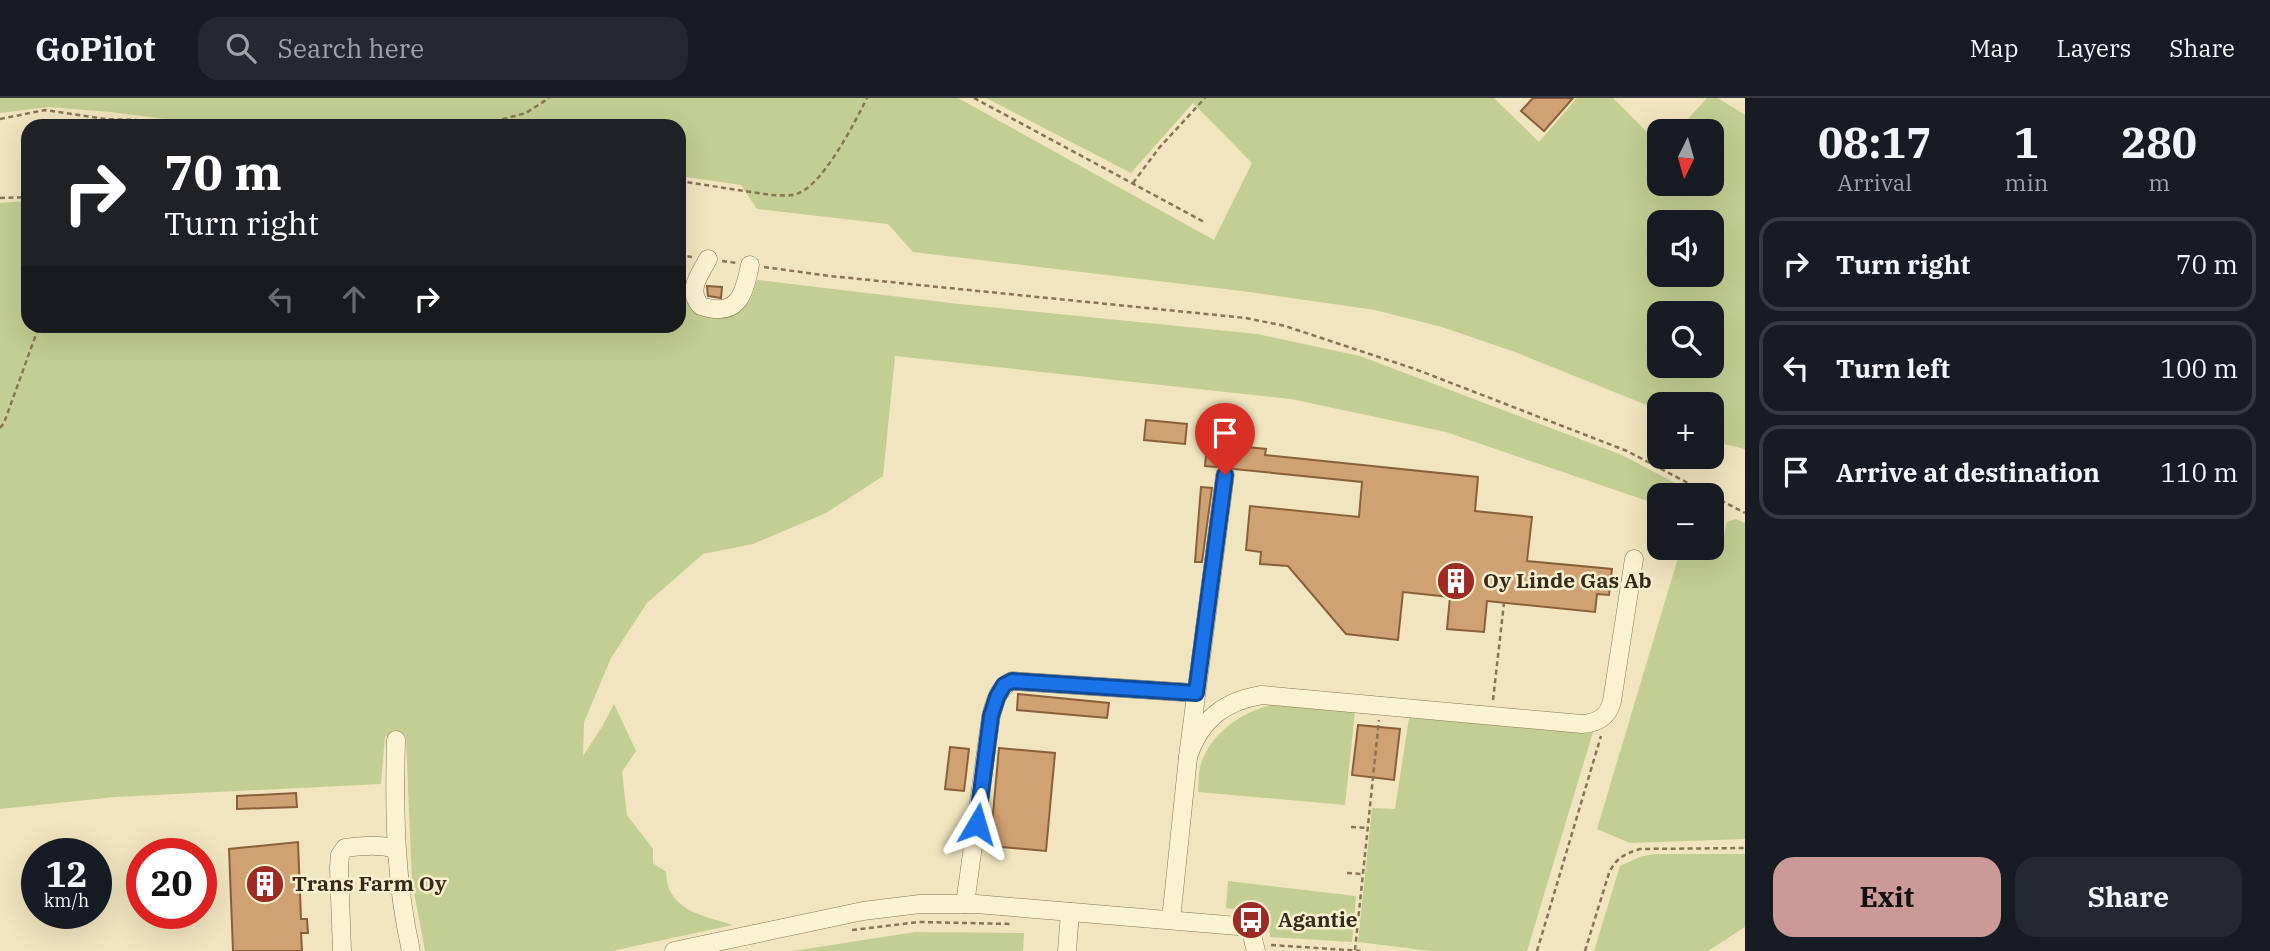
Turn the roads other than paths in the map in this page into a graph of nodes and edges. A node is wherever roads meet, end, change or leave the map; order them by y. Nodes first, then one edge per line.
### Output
1 (708, 259) road end
2 (751, 265) road end
3 (1225, 475) dead end
4 (1634, 559) dead end
5 (1196, 693) junction
6 (396, 740) dead end
7 (1188, 757) junction
8 (396, 849) junction
9 (965, 904) junction
10 (1070, 912) junction
11 (1171, 920) junction
12 (342, 951) edge
13 (411, 951) edge
14 (674, 951) edge
15 (1067, 951) edge
16 (1256, 951) edge

1 - 2 street
3 - 5 street
4 - 7 street
5 - 7 street
5 - 9 street
6 - 8 street
7 - 11 street
8 - 12 street
8 - 13 street
9 - 10 street
9 - 14 street
10 - 11 street
10 - 15 street
11 - 16 street

